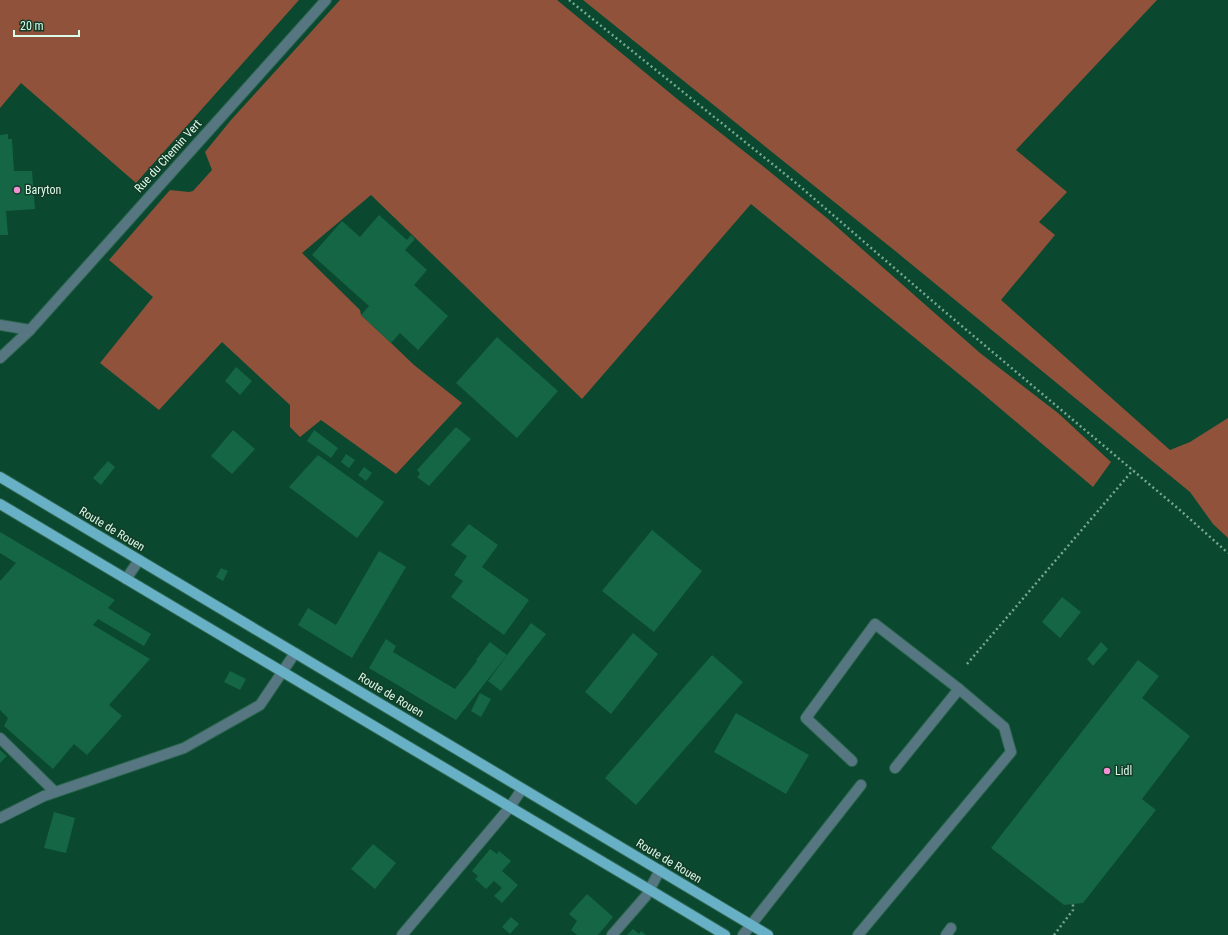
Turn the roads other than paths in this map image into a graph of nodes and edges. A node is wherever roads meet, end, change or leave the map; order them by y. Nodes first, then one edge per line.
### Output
1 (326, 0) edge
2 (0, 325) edge
3 (30, 330) junction
4 (0, 358) edge
5 (0, 477) edge
6 (0, 504) edge
7 (139, 560) junction
8 (126, 579) junction
9 (295, 653) junction
10 (282, 672) junction
11 (959, 689) junction
12 (0, 738) edge
13 (852, 761) dead end
14 (895, 768) dead end
15 (861, 785) dead end
16 (522, 788) junction
17 (55, 792) junction
18 (510, 807) junction
19 (0, 818) edge
20 (660, 870) junction
21 (650, 890) junction
22 (751, 925) junction
23 (402, 935) edge
24 (612, 935) edge
25 (725, 935) edge
26 (743, 935) edge
27 (768, 935) edge
28 (858, 935) edge

1 - 3 street, Rue du Chemin Vert
2 - 3 street
3 - 4 street, Rue du Chemin Vert
5 - 7 main road, Route de Rouen
6 - 8 main road
7 - 8 street
7 - 9 main road, Route de Rouen
8 - 10 main road
9 - 10 street
9 - 16 main road, Route de Rouen
10 - 17 street
10 - 18 main road
11 - 13 street
11 - 14 street
11 - 28 street
12 - 17 street
15 - 22 street
16 - 18 street
16 - 20 main road, Route de Rouen
17 - 19 street
18 - 21 main road
18 - 23 street
20 - 21 street
20 - 22 main road, Route de Rouen
21 - 24 street
21 - 25 main road
22 - 26 street
22 - 27 main road, Route de Rouen

